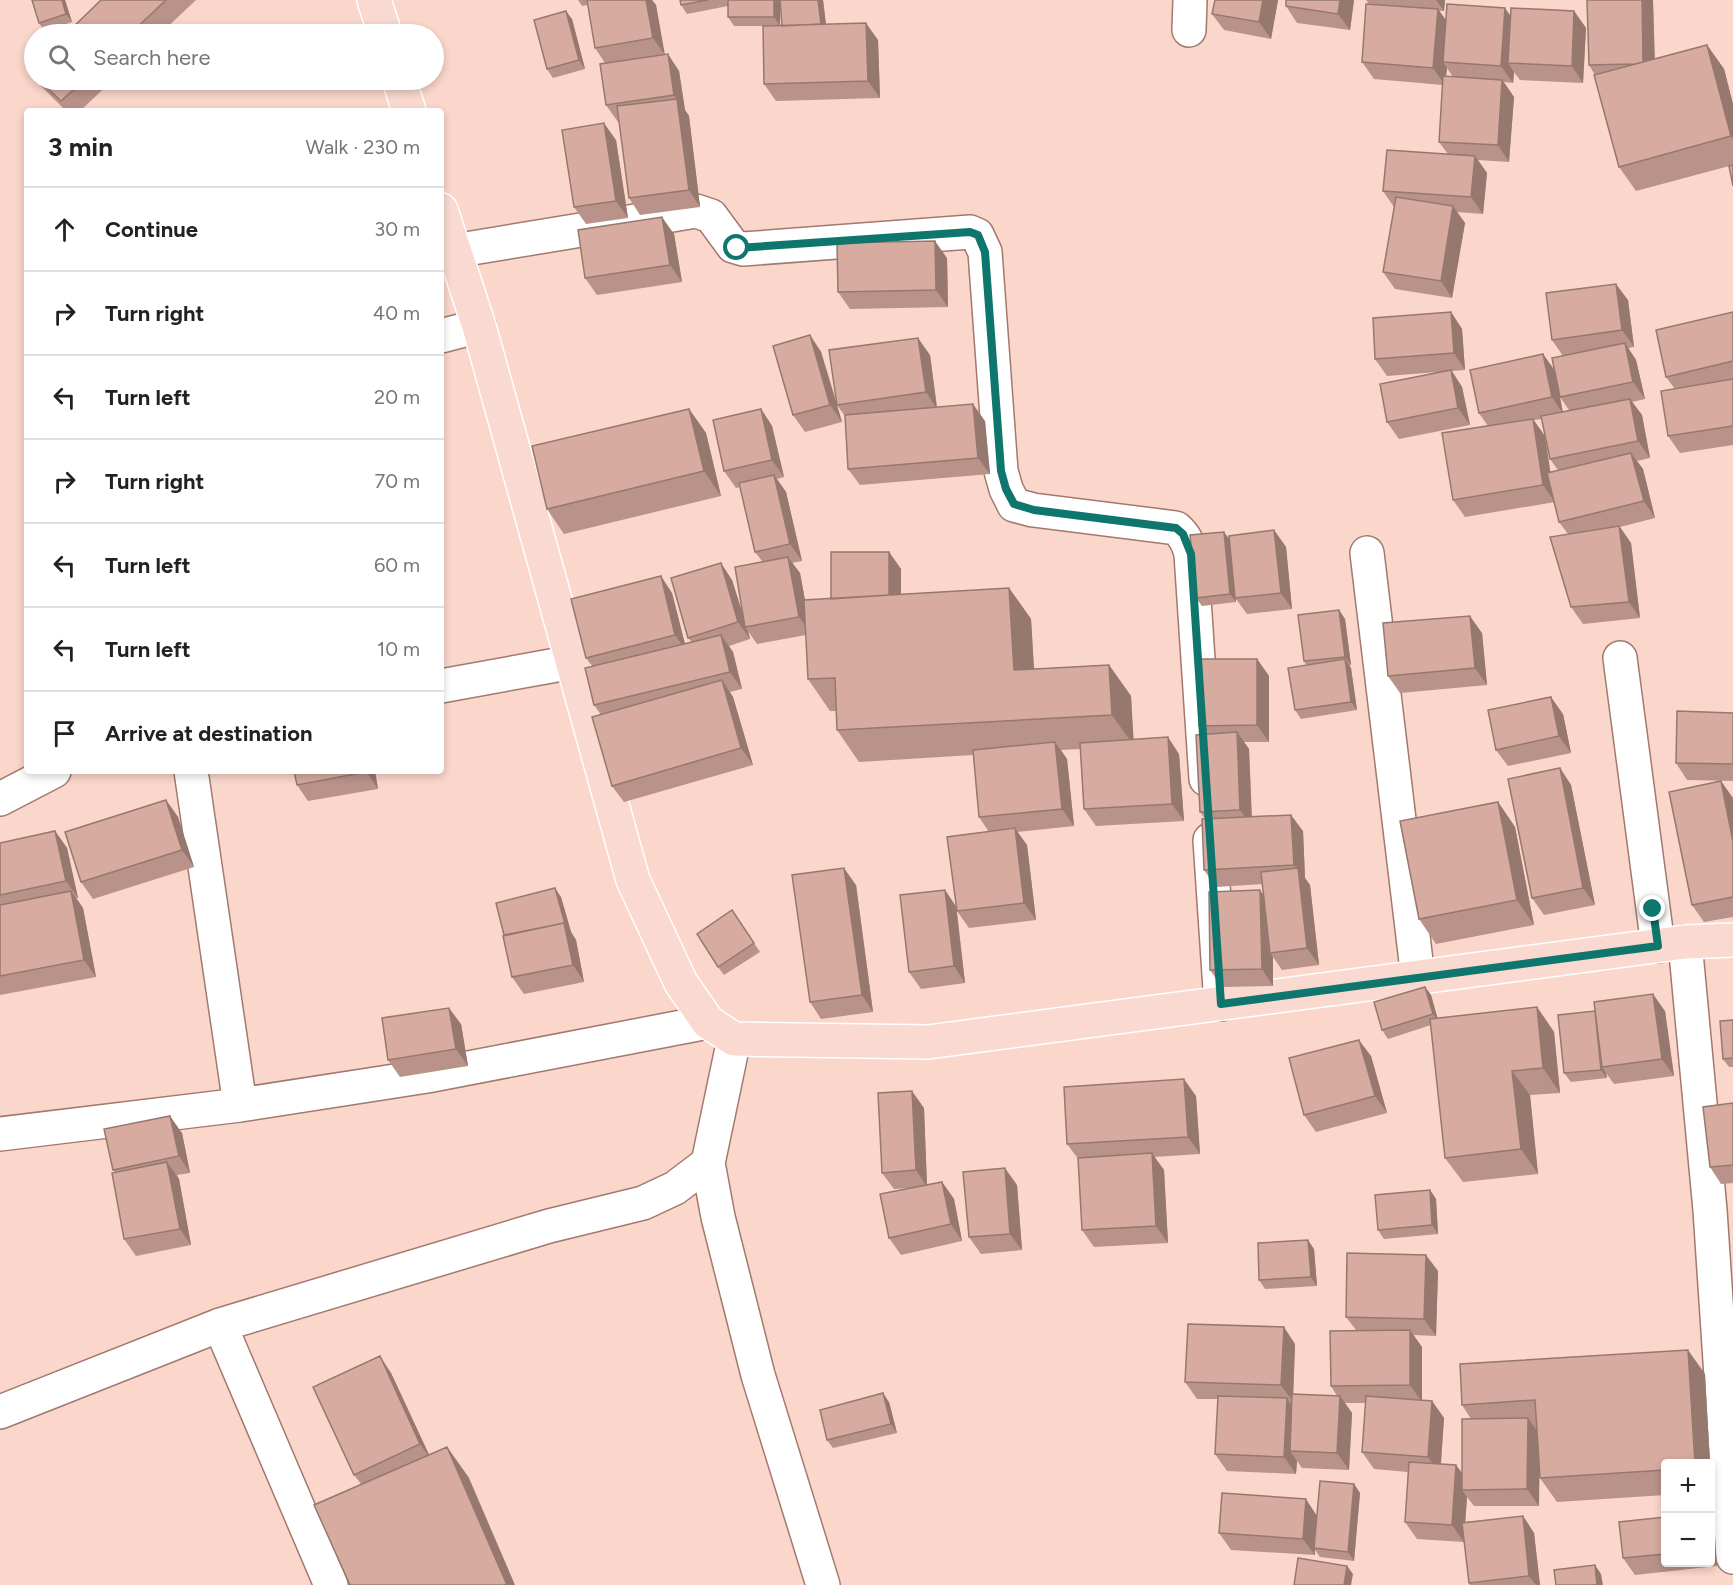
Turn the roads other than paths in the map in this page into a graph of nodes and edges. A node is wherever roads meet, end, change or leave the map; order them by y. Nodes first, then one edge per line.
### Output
1 (374, 0) edge
2 (382, 24) edge
3 (402, 90) edge
4 (408, 108) edge
5 (444, 219) edge
6 (454, 251) junction
7 (479, 326) junction
8 (444, 335) edge
9 (1367, 554) dead end
10 (1620, 658) dead end
11 (573, 662) junction
12 (444, 685) edge
13 (48, 774) edge
14 (191, 774) edge
15 (0, 799) edge
16 (1733, 940) edge
17 (1672, 944) junction
18 (1418, 978) junction
19 (1221, 1004) junction
20 (721, 1031) junction
21 (240, 1105) junction
22 (0, 1131) edge
23 (708, 1163) junction
24 (220, 1325) junction
25 (0, 1412) edge
26 (1733, 1557) edge
27 (331, 1585) edge
28 (823, 1585) edge

1 - 2 main road
3 - 4 main road
5 - 6 main road
6 - 7 main road
6 - 19 street
7 - 8 street
7 - 11 main road
9 - 18 street
10 - 17 street
11 - 12 street
11 - 20 main road
13 - 15 street
14 - 21 street
16 - 17 main road
17 - 18 main road
17 - 26 street
18 - 19 main road
19 - 20 main road
20 - 21 street
20 - 23 street
21 - 22 street
23 - 24 street
23 - 28 street
24 - 25 street
24 - 27 street

